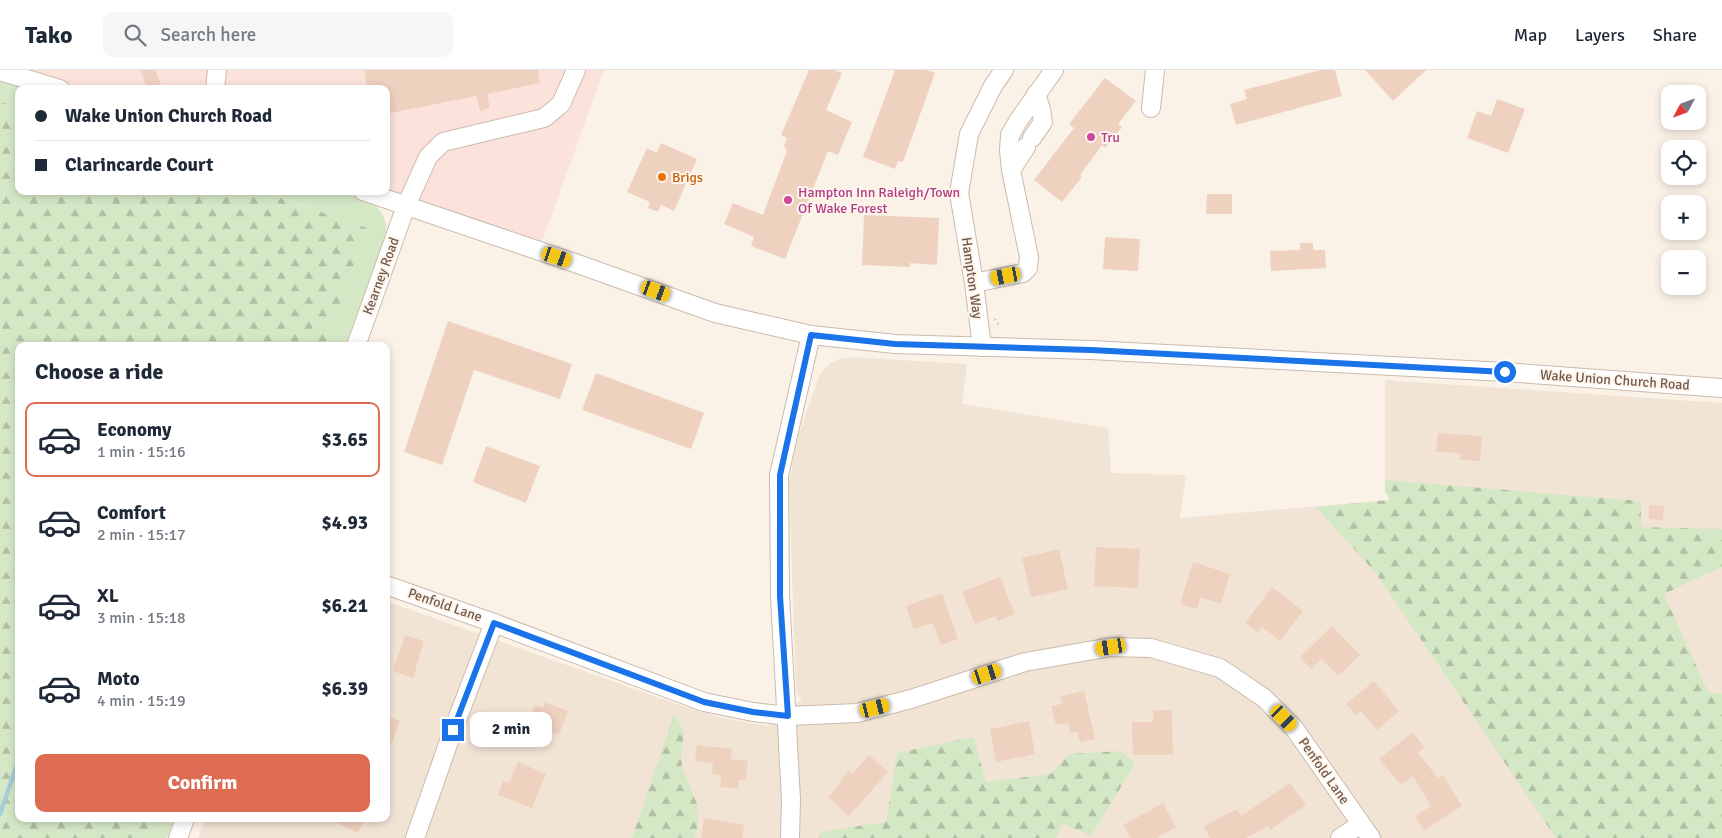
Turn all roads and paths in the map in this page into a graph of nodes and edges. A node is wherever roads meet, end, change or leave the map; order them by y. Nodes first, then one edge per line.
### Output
1 (217, 70) edge
2 (576, 70) edge
3 (1004, 70) edge
4 (1054, 70) edge
5 (1155, 70) edge
6 (0, 71) edge
7 (47, 85) edge
8 (215, 85) edge
9 (1036, 94) junction
10 (1150, 108) dead end
11 (1011, 170) junction
12 (374, 195) edge
13 (406, 206) junction
14 (974, 283) junction
15 (811, 335) junction
16 (357, 342) edge
17 (982, 347) junction
18 (1722, 388) edge
19 (390, 586) edge
20 (494, 623) junction
21 (788, 716) junction
22 (184, 822) edge
23 (1366, 831) edge
24 (178, 838) edge
25 (415, 838) edge
26 (790, 838) edge
27 (1340, 838) edge

1 - 8 street
2 - 13 street, Kearney Road
3 - 14 street, Hampton Way
4 - 9 street
5 - 10 street
6 - 7 street
9 - 11 street
9 - 11 street
11 - 14 street
12 - 13 street, Wake Union Church Road
13 - 15 street, Wake Union Church Road
13 - 16 street, Kearney Road
14 - 17 street, Hampton Way
15 - 17 street, Wake Union Church Road
15 - 21 street
17 - 18 street, Wake Union Church Road
19 - 20 street, Penfold Lane
20 - 21 street, Penfold Lane
20 - 25 street
21 - 23 street, Penfold Lane
21 - 26 street
22 - 24 street
23 - 27 street

